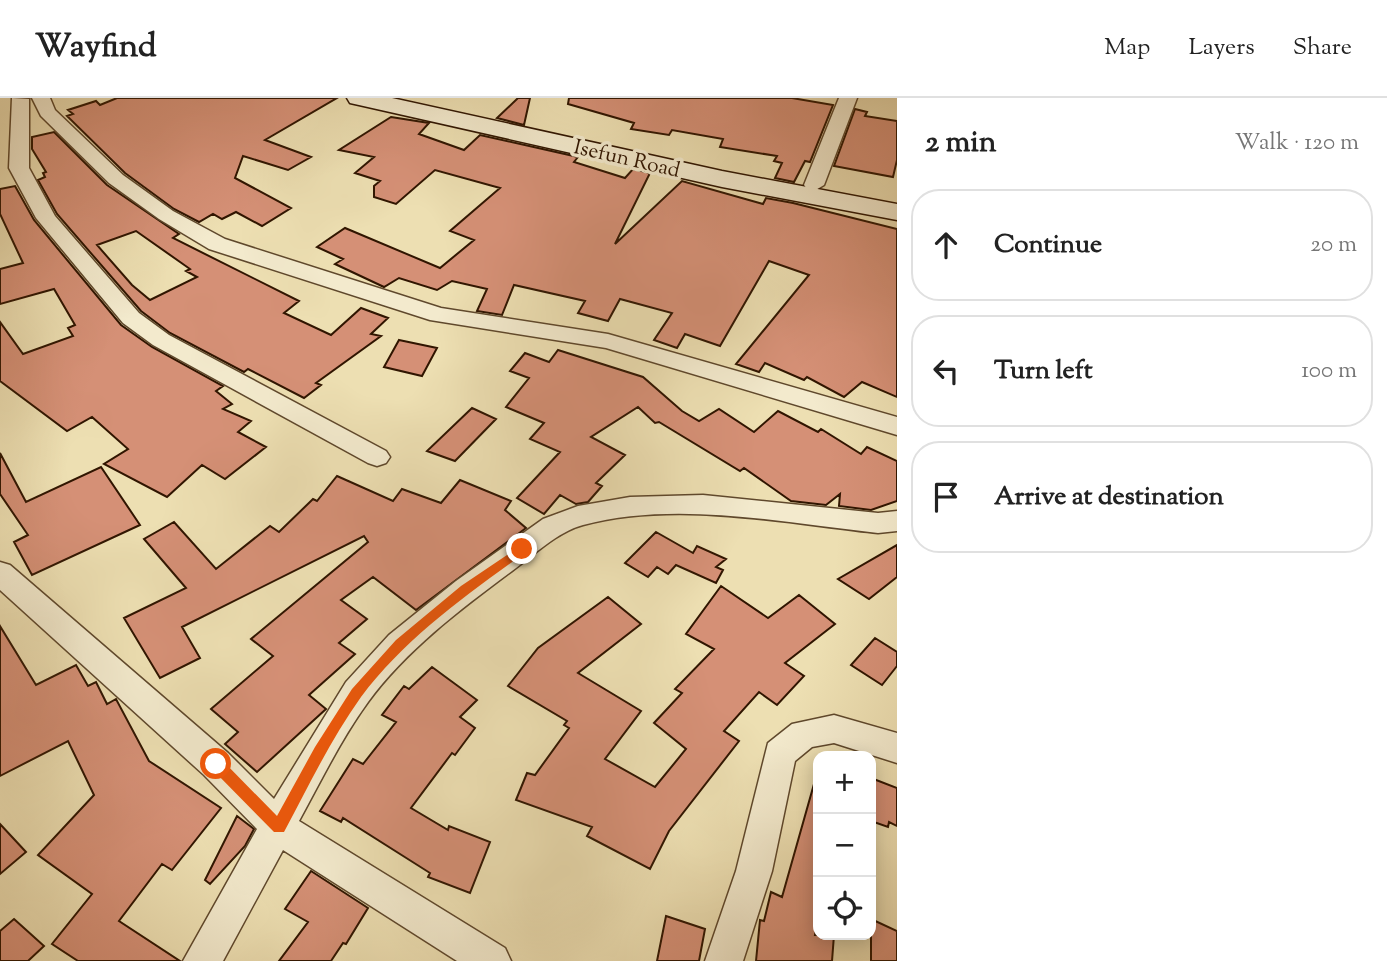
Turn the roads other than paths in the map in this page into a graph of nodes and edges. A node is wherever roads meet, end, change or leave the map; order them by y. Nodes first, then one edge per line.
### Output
1 (22, 98) edge
2 (41, 98) edge
3 (359, 98) edge
4 (430, 98) edge
5 (848, 98) edge
6 (0, 102) edge
7 (10, 171) edge
8 (814, 185) junction
9 (897, 200) edge
10 (897, 212) edge
11 (897, 426) edge
12 (377, 457) dead end
13 (897, 521) edge
14 (0, 573) edge
15 (897, 748) edge
16 (279, 828) junction
17 (202, 961) edge
18 (492, 961) edge
19 (724, 961) edge

1 - 6 street
1 - 7 street
2 - 11 street
3 - 10 street, Isefun Road
4 - 8 street, Isefun Road
5 - 8 street
7 - 12 street
8 - 9 street, Isefun Road
13 - 16 street
14 - 16 street
15 - 19 street
16 - 17 street
16 - 18 street

